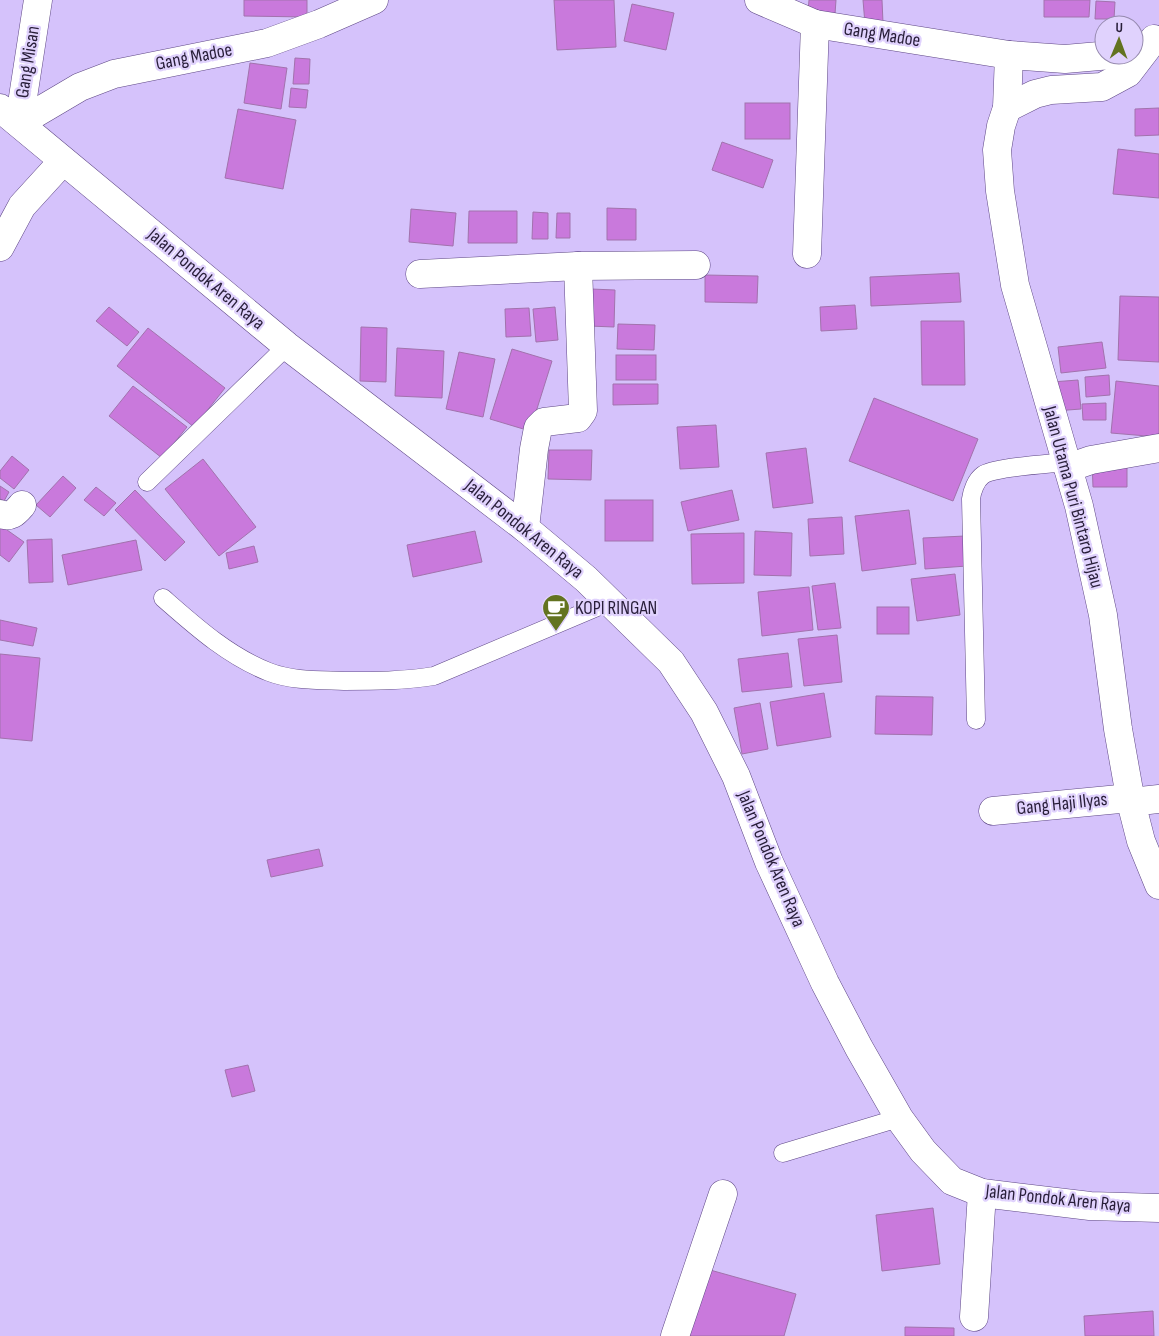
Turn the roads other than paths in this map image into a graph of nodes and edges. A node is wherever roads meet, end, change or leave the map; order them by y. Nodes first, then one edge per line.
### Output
1 (38, 0) edge
2 (374, 0) edge
3 (759, 0) edge
4 (816, 24) junction
5 (1149, 40) edge
6 (1009, 55) junction
7 (1094, 56) edge
8 (1007, 108) junction
9 (9, 116) edge
10 (64, 161) junction
11 (0, 247) edge
12 (807, 254) dead end
13 (696, 265) dead end
14 (578, 266) junction
15 (420, 274) dead end
16 (287, 346) junction
17 (1159, 448) edge
18 (1067, 465) junction
19 (147, 482) dead end
20 (525, 528) junction
21 (163, 598) dead end
22 (609, 602) junction
23 (976, 720) dead end
24 (1130, 800) junction
25 (1159, 800) edge
26 (993, 811) dead end
27 (1159, 885) edge
28 (899, 1118) junction
29 (783, 1153) dead end
30 (982, 1193) junction
31 (723, 1194) dead end
32 (1159, 1208) edge
33 (974, 1317) dead end
34 (675, 1336) edge

1 - 9 street, Gang Misan
2 - 9 street, Gang Madoe
3 - 4 street, Gang Madoe
4 - 6 street, Gang Madoe
4 - 12 street
5 - 8 street
6 - 7 street, Gang Madoe
6 - 8 street, Jalan Utama Puri Bintaro Hijau
8 - 18 street, Jalan Utama Puri Bintaro Hijau
9 - 10 street, Jalan Pondok Aren Raya
10 - 11 street
10 - 16 street, Jalan Pondok Aren Raya
13 - 14 street
14 - 15 street
14 - 20 street
16 - 19 lane
16 - 20 street, Jalan Pondok Aren Raya
17 - 18 street
18 - 23 lane
18 - 24 street, Jalan Utama Puri Bintaro Hijau
20 - 22 street, Jalan Pondok Aren Raya
21 - 22 lane
22 - 28 street, Jalan Pondok Aren Raya
24 - 25 street, Gang Haji Ilyas
24 - 26 street, Gang Haji Ilyas
24 - 27 street, Jalan Utama Puri Bintaro Hijau
28 - 29 lane
28 - 30 street, Jalan Pondok Aren Raya
30 - 32 street, Jalan Pondok Aren Raya
30 - 33 street
31 - 34 street

